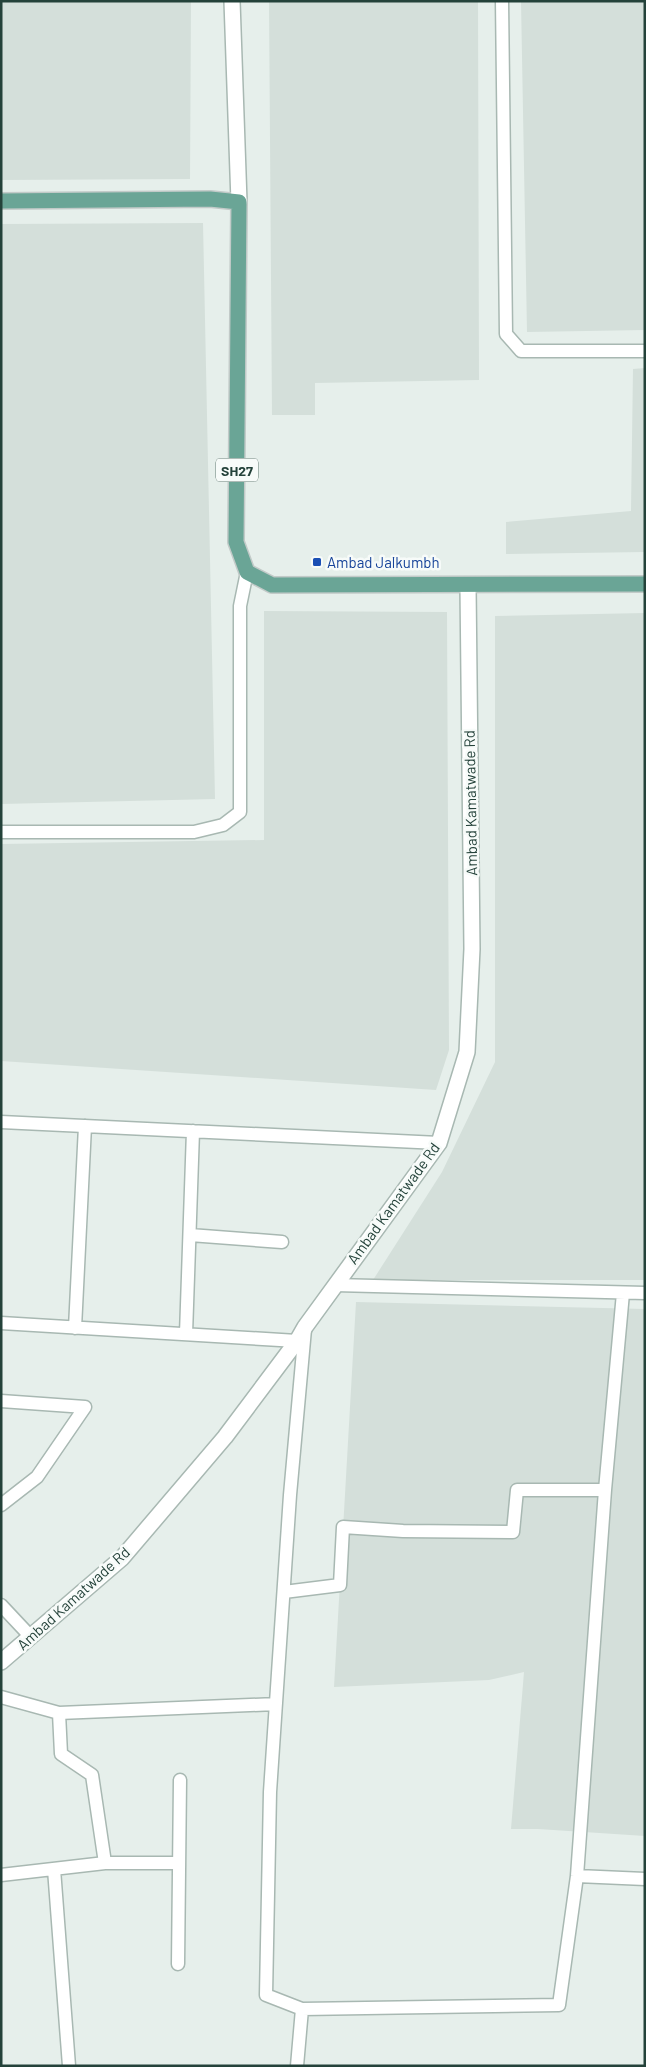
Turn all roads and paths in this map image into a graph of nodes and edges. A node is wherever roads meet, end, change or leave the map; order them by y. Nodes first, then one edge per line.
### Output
1 (232, 1) edge
2 (502, 1) edge
3 (1, 201) edge
4 (239, 202) junction
5 (645, 351) edge
6 (247, 572) junction
7 (645, 584) edge
8 (468, 586) junction
9 (1, 832) edge
10 (1, 1122) edge
11 (85, 1126) junction
12 (193, 1131) junction
13 (439, 1143) junction
14 (190, 1236) junction
15 (282, 1242) dead end
16 (335, 1285) junction
17 (623, 1292) junction
18 (645, 1293) edge
19 (1, 1323) edge
20 (305, 1326) junction
21 (75, 1328) junction
22 (186, 1334) junction
23 (297, 1341) junction
24 (1, 1401) edge
25 (605, 1490) junction
26 (1, 1505) edge
27 (284, 1592) junction
28 (1, 1605) edge
29 (30, 1637) junction
30 (1, 1662) edge
31 (1, 1697) edge
32 (276, 1704) junction
33 (59, 1713) junction
34 (180, 1780) dead end
35 (105, 1863) junction
36 (179, 1863) junction
37 (54, 1869) junction
38 (1, 1875) edge
39 (577, 1876) junction
40 (645, 1879) edge
41 (178, 1964) dead end
42 (302, 2009) junction
43 (69, 2066) edge
44 (297, 2066) edge

1 - 4 street
2 - 5 street
3 - 4 main road
4 - 6 main road, SH27 / SH27
6 - 8 main road
6 - 9 street
7 - 8 main road
8 - 13 street, Ambad Kamatwade Rd
10 - 11 street
11 - 12 street
11 - 21 street
12 - 13 street
12 - 14 street
13 - 16 street, Ambad Kamatwade Rd
14 - 15 street
14 - 22 street
16 - 17 street
16 - 20 street, Ambad Kamatwade Rd
17 - 18 street
17 - 25 street
19 - 21 street
20 - 23 street, Ambad Kamatwade Rd
20 - 27 street
21 - 22 street
22 - 23 street
23 - 29 street, Ambad Kamatwade Rd
24 - 26 street
25 - 27 street
25 - 39 street
27 - 32 street
28 - 29 street
29 - 30 street, Ambad Kamatwade Rd
31 - 33 street
32 - 33 street
32 - 42 street
33 - 35 street
34 - 36 street
35 - 36 street
35 - 37 street
36 - 41 street
37 - 38 street
37 - 43 street
39 - 40 street
39 - 42 street
42 - 44 street

